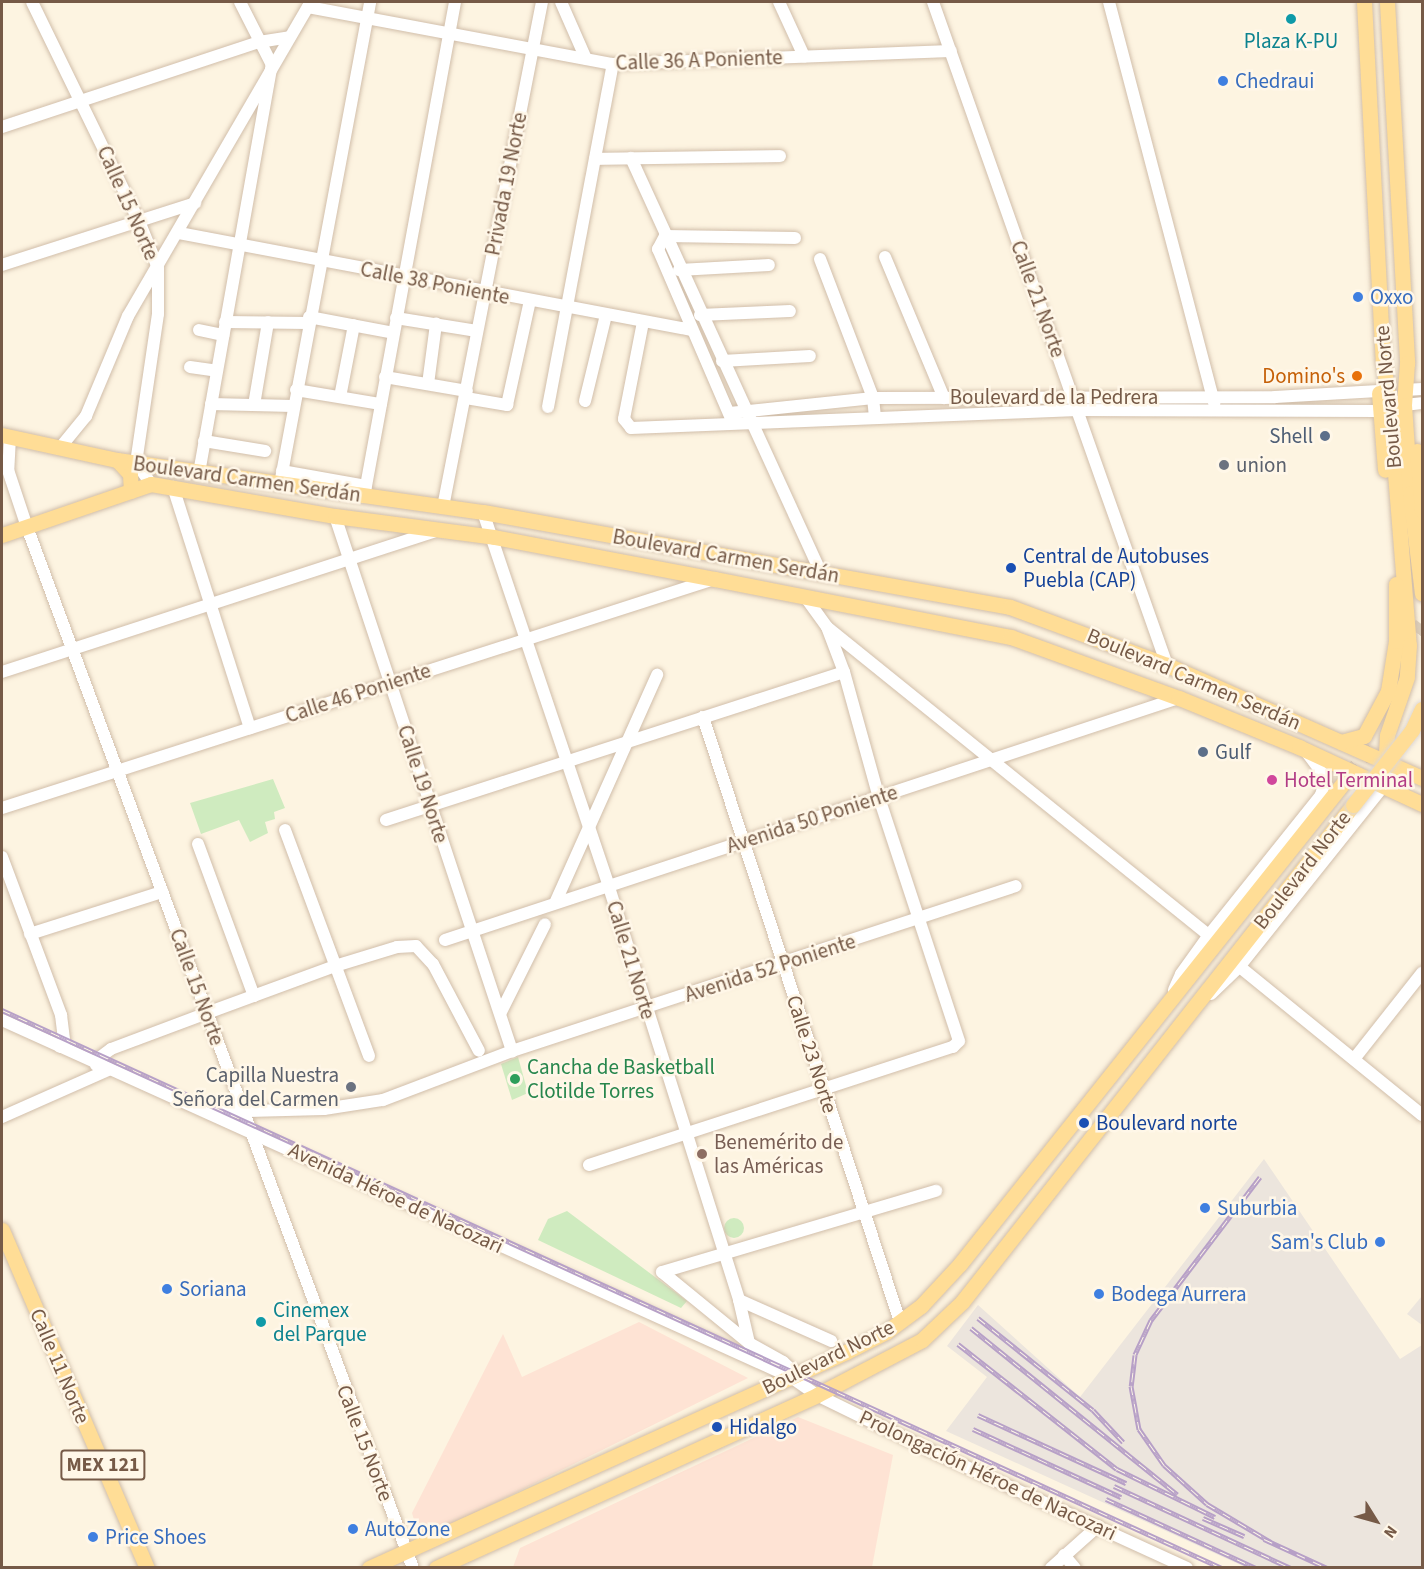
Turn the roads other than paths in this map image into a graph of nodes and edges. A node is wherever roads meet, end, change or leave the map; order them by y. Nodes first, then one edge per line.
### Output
1 (32, 2) edge
2 (240, 2) edge
3 (370, 2) edge
4 (455, 2) edge
5 (542, 2) edge
6 (561, 2) edge
7 (779, 2) edge
8 (933, 2) edge
9 (1109, 2) edge
10 (1364, 2) edge
11 (1387, 2) edge
12 (309, 4) edge
13 (367, 17) junction
14 (449, 31) junction
15 (290, 37) junction
16 (260, 42) junction
17 (533, 49) junction
18 (951, 51) junction
19 (804, 56) junction
20 (586, 59) junction
21 (614, 64) junction
22 (272, 65) junction
23 (81, 102) junction
24 (2, 127) edge
25 (780, 156) dead end
26 (631, 158) junction
27 (595, 159) junction
28 (195, 203) junction
29 (140, 221) junction
30 (178, 233) junction
31 (665, 236) junction
32 (795, 238) dead end
33 (239, 245) junction
34 (885, 257) dead end
35 (820, 259) dead end
36 (320, 261) junction
37 (2, 264) edge
38 (769, 265) dead end
39 (158, 268) junction
40 (679, 270) junction
41 (404, 277) junction
42 (484, 292) junction
43 (530, 300) junction
44 (567, 308) junction
45 (790, 311) dead end
46 (606, 315) junction
47 (700, 315) junction
48 (396, 318) junction
49 (309, 320) junction
50 (268, 322) junction
51 (643, 322) junction
52 (436, 324) junction
53 (354, 325) junction
54 (224, 329) junction
55 (200, 330) dead end
56 (692, 330) junction
57 (477, 331) junction
58 (394, 333) junction
59 (810, 356) dead end
60 (722, 361) junction
61 (1383, 361) junction
62 (190, 367) dead end
63 (217, 371) junction
64 (386, 377) junction
65 (428, 384) junction
66 (296, 390) junction
67 (1379, 391) junction
68 (467, 394) junction
69 (1413, 394) edge
70 (1073, 395) junction
71 (340, 397) junction
72 (1212, 397) junction
73 (873, 398) junction
74 (944, 398) junction
75 (585, 401) dead end
76 (211, 404) junction
77 (381, 404) junction
78 (254, 405) junction
79 (293, 406) junction
80 (548, 407) dead end
81 (746, 409) junction
82 (1078, 410) junction
83 (1380, 411) junction
84 (1217, 412) junction
85 (730, 413) junction
86 (875, 417) junction
87 (734, 425) junction
88 (753, 425) junction
89 (5, 436) edge
90 (204, 441) junction
91 (59, 449) junction
92 (265, 451) dead end
93 (117, 460) junction
94 (136, 463) junction
95 (199, 473) junction
96 (281, 477) junction
97 (151, 484) junction
98 (173, 487) junction
99 (131, 491) junction
100 (365, 491) junction
101 (443, 507) junction
102 (1422, 511) edge
103 (483, 512) junction
104 (335, 516) junction
105 (27, 527) junction
106 (435, 531) junction
107 (2, 535) edge
108 (494, 537) junction
109 (349, 560) junction
110 (796, 569) junction
111 (820, 573) junction
112 (715, 579) junction
113 (1422, 592) edge
114 (799, 596) junction
115 (211, 605) junction
116 (826, 627) junction
117 (528, 638) junction
118 (75, 649) junction
119 (1167, 665) junction
120 (2, 672) edge
121 (844, 672) junction
122 (657, 675) dead end
123 (390, 683) junction
124 (1179, 698) junction
125 (1422, 709) edge
126 (703, 717) junction
127 (1391, 724) junction
128 (250, 728) junction
129 (629, 741) junction
130 (1341, 742) junction
131 (1372, 745) tunnel mouth
132 (1299, 747) junction
133 (1386, 752) tunnel mouth
134 (567, 760) junction
135 (993, 760) junction
136 (117, 770) junction
137 (1410, 775) edge
138 (1348, 777) tunnel mouth
139 (1386, 785) junction
140 (1422, 787) edge
141 (879, 798) junction
142 (430, 804) junction
143 (1422, 804) edge
144 (2, 807) edge
145 (386, 820) dead end
146 (285, 830) dead end
147 (589, 832) junction
148 (744, 842) junction
149 (198, 844) dead end
150 (2, 857) edge
151 (608, 884) junction
152 (1016, 886) dead end
153 (162, 892) junction
154 (556, 901) junction
155 (920, 918) junction
156 (545, 924) dead end
157 (472, 931) junction
158 (30, 934) junction
159 (1209, 935) junction
160 (445, 940) dead end
161 (1235, 963) junction
162 (783, 964) junction
163 (335, 966) junction
164 (1422, 973) edge
165 (254, 996) junction
166 (1172, 997) junction
167 (645, 1009) junction
168 (501, 1012) junction
169 (207, 1013) junction
170 (2, 1020) edge
171 (60, 1047) junction
172 (479, 1051) dead end
173 (512, 1051) junction
174 (369, 1056) dead end
175 (1354, 1059) junction
176 (96, 1065) junction
177 (108, 1070) junction
178 (822, 1087) junction
179 (241, 1111) junction
180 (1421, 1111) edge
181 (210, 1112) junction
182 (2, 1118) edge
183 (247, 1129) junction
184 (684, 1131) junction
185 (589, 1165) dead end
186 (936, 1191) dead end
187 (863, 1213) junction
188 (2, 1230) edge
189 (723, 1254) junction
190 (739, 1300) junction
191 (900, 1322) junction
192 (831, 1341) dead end
193 (749, 1343) junction
194 (797, 1378) junction
195 (817, 1395) junction
196 (1098, 1526) junction
197 (406, 1550) junction
198 (1064, 1556) junction
199 (147, 1568) edge
200 (369, 1568) edge
201 (413, 1568) edge
202 (436, 1568) edge
203 (1051, 1568) edge
204 (1075, 1568) edge
205 (1187, 1568) edge

1 - 23 street, Calle 15 Norte
2 - 16 street
3 - 13 street
4 - 14 street
5 - 17 street, Privada 19 Norte
6 - 20 street
7 - 19 street
8 - 18 street, Calle 21 Norte
9 - 72 street
10 - 61 main road, Boulevard Norte
11 - 69 main road, Boulevard Norte
12 - 13 street, Calle 36 A Poniente
12 - 15 street
13 - 14 street, Calle 36 A Poniente
13 - 36 street
14 - 17 street, Calle 36 A Poniente
14 - 41 street
15 - 16 street
15 - 22 street
16 - 22 street
16 - 23 street
17 - 20 street, Calle 36 A Poniente
17 - 42 street, Privada 19 Norte
18 - 19 street, Calle 36 A Poniente
18 - 70 street, Calle 21 Norte
19 - 21 street, Calle 36 A Poniente
20 - 21 street, Calle 36 A Poniente
21 - 27 street
22 - 28 street
22 - 33 street
23 - 24 street
23 - 29 street, Calle 15 Norte
25 - 26 street
26 - 27 street
26 - 31 street
27 - 44 street
28 - 29 street
28 - 30 street
29 - 37 street
29 - 39 street, Calle 15 Norte
30 - 33 street, Calle 38 Poniente
30 - 39 street
31 - 32 street
31 - 40 street
31 - 56 street
33 - 36 street, Calle 38 Poniente
33 - 54 street
34 - 74 street
35 - 73 street
36 - 41 street, Calle 38 Poniente
36 - 49 street
38 - 40 street
39 - 91 street
39 - 94 street, Calle 15 Norte
40 - 47 street
41 - 42 street, Calle 38 Poniente
41 - 48 street
42 - 43 street, Calle 38 Poniente
42 - 57 street, Privada 19 Norte
43 - 44 street, Calle 38 Poniente
43 - 68 street
44 - 46 street, Calle 38 Poniente
44 - 80 street
45 - 47 street
46 - 51 street, Calle 38 Poniente
46 - 75 street
47 - 60 street
48 - 52 street
48 - 58 street
49 - 50 street
49 - 53 street
49 - 66 street
50 - 54 street
50 - 78 street
51 - 56 street, Calle 38 Poniente
51 - 87 street, Boulevard de la Pedrera
52 - 57 street
52 - 65 street
53 - 58 street
53 - 71 street
54 - 55 street
54 - 63 street
56 - 85 street
57 - 68 street, Privada 19 Norte
58 - 64 street
59 - 60 street
60 - 81 street
61 - 67 main road
61 - 127 main road, Boulevard Norte
62 - 63 street
63 - 76 street
64 - 65 street
64 - 77 street
65 - 68 street
66 - 71 street
66 - 79 street
67 - 72 street, Boulevard de la Pedrera
67 - 83 main road
68 - 101 street, Privada 19 Norte
69 - 102 main road
69 - 113 main road, Boulevard Norte
70 - 72 street, Boulevard de la Pedrera
70 - 74 street, Boulevard de la Pedrera
70 - 82 street, Calle 21 Norte
71 - 77 street
72 - 84 street
73 - 74 street, Boulevard de la Pedrera
73 - 81 street, Boulevard de la Pedrera
73 - 86 street
76 - 78 street
76 - 90 street
77 - 100 street
78 - 79 street
79 - 96 street
81 - 85 street, Boulevard de la Pedrera
81 - 88 street
82 - 84 street, Boulevard de la Pedrera
82 - 86 street, Boulevard de la Pedrera
82 - 119 street, Calle 21 Norte
83 - 84 street, Boulevard de la Pedrera
83 - 130 main road
85 - 87 street
86 - 88 street, Boulevard de la Pedrera
87 - 88 street, Boulevard de la Pedrera
88 - 111 street
89 - 91 main road, Boulevard Carmen Serdán
89 - 105 street, Calle 15 Norte
90 - 92 street
90 - 95 street
91 - 93 main road, Boulevard Carmen Serdán
93 - 94 main road, Boulevard Carmen Serdán
93 - 99 main road
94 - 95 main road, Boulevard Carmen Serdán
94 - 97 street
95 - 96 main road, Boulevard Carmen Serdán
96 - 100 main road, Boulevard Carmen Serdán
97 - 98 main road, Boulevard Carmen Serdán
97 - 99 main road
98 - 104 main road, Boulevard Carmen Serdán
98 - 115 street
99 - 105 main road
100 - 101 main road, Boulevard Carmen Serdán
101 - 103 main road, Boulevard Carmen Serdán
103 - 108 street, Calle 21 Norte
103 - 110 main road, Boulevard Carmen Serdán
104 - 106 main road, Boulevard Carmen Serdán
104 - 109 street, Calle 19 Norte
105 - 107 main road
105 - 118 street, Calle 15 Norte
106 - 108 main road, Boulevard Carmen Serdán
106 - 109 street
108 - 112 main road, Boulevard Carmen Serdán
108 - 117 street, Calle 21 Norte
109 - 115 street
109 - 123 street, Calle 19 Norte
110 - 111 main road, Boulevard Carmen Serdán
110 - 114 main road
111 - 119 main road, Boulevard Carmen Serdán
112 - 114 main road, Boulevard Carmen Serdán
112 - 117 street, Calle 46 Poniente
114 - 116 street
114 - 124 main road, Boulevard Carmen Serdán
115 - 118 street
115 - 128 street
116 - 121 street
116 - 135 street
117 - 123 street, Calle 46 Poniente
117 - 134 street, Calle 21 Norte
118 - 120 street
118 - 136 street, Calle 15 Norte
119 - 130 main road, Boulevard Carmen Serdán
121 - 126 street
121 - 141 street
122 - 129 street
123 - 128 street, Calle 46 Poniente
123 - 142 street, Calle 19 Norte
124 - 132 main road, Boulevard Carmen Serdán
124 - 135 street, Avenida 50 Poniente
125 - 161 main road, Boulevard Norte, bridge
126 - 129 street
126 - 148 street, Calle 23 Norte
127 - 131 main road, Boulevard Norte
127 - 133 main road
128 - 136 street, Calle 46 Poniente
129 - 134 street
129 - 147 street
130 - 137 main road, Boulevard Carmen Serdán
132 - 139 main road, Boulevard Carmen Serdán
132 - 159 street, Boulevard Norte
134 - 142 street
134 - 147 street, Calle 21 Norte
135 - 141 street, Avenida 50 Poniente
135 - 159 street
136 - 144 street, Calle 46 Poniente
136 - 153 street, Calle 15 Norte
137 - 139 street, Boulevard Norte
137 - 140 main road, Boulevard Carmen Serdán
138 - 166 main road, Boulevard Norte
139 - 143 main road, Boulevard Carmen Serdán
139 - 161 street, Boulevard Norte
141 - 148 street, Avenida 50 Poniente
141 - 155 street
142 - 145 street
142 - 157 street, Calle 19 Norte
146 - 163 street
147 - 151 street, Calle 21 Norte
147 - 154 street
148 - 151 street, Avenida 50 Poniente
148 - 162 street, Calle 23 Norte
149 - 165 street
150 - 158 street
151 - 154 street, Avenida 50 Poniente
151 - 167 street, Calle 21 Norte
152 - 155 street, Avenida 52 Poniente
153 - 158 street
153 - 169 street, Calle 15 Norte
154 - 157 street, Avenida 50 Poniente
155 - 162 street, Avenida 52 Poniente
155 - 178 street
156 - 168 street
157 - 160 street, Avenida 50 Poniente
157 - 168 street, Calle 19 Norte
158 - 171 street
159 - 166 street, Boulevard Norte
161 - 175 street
161 - 195 main road, Boulevard Norte
162 - 167 street, Avenida 52 Poniente
162 - 178 street, Calle 23 Norte
163 - 165 street
163 - 172 street
163 - 174 street
164 - 175 street
165 - 169 street
166 - 191 main road, Boulevard Norte
167 - 173 street, Avenida 52 Poniente
167 - 184 street, Calle 21 Norte
168 - 173 street, Calle 19 Norte
169 - 176 street
169 - 179 street, Calle 15 Norte
170 - 171 street, Avenida Héroe de Nacozari
171 - 176 street, Avenida Héroe de Nacozari
173 - 179 street, Avenida 52 Poniente
175 - 180 street
176 - 177 street, Avenida Héroe de Nacozari
177 - 181 street, Avenida Héroe de Nacozari
177 - 182 street
178 - 184 street
178 - 187 street, Calle 23 Norte
179 - 181 street, Avenida 52 Poniente
179 - 183 street, Calle 15 Norte
181 - 183 street, Avenida Héroe de Nacozari
183 - 194 street, Avenida Héroe de Nacozari
183 - 197 street, Calle 15 Norte
184 - 185 street
184 - 189 street, Calle 21 Norte
186 - 187 street
187 - 189 street
187 - 191 street, Calle 23 Norte
188 - 199 main road, Calle 11 Norte / MEX 121
189 - 190 street, Calle 21 Norte
189 - 193 street
190 - 192 street
190 - 193 street, Calle 21 Norte
191 - 194 main road, Boulevard Norte
193 - 194 street
194 - 195 street, Prolongación Héroe de Nacozari
194 - 197 main road, Boulevard Norte
195 - 196 street, Prolongación Héroe de Nacozari
195 - 202 main road, Boulevard Norte
196 - 198 street
196 - 205 street, Prolongación Héroe de Nacozari
197 - 200 main road, Boulevard Norte
197 - 201 street, Calle 15 Norte
198 - 203 street
198 - 204 street

